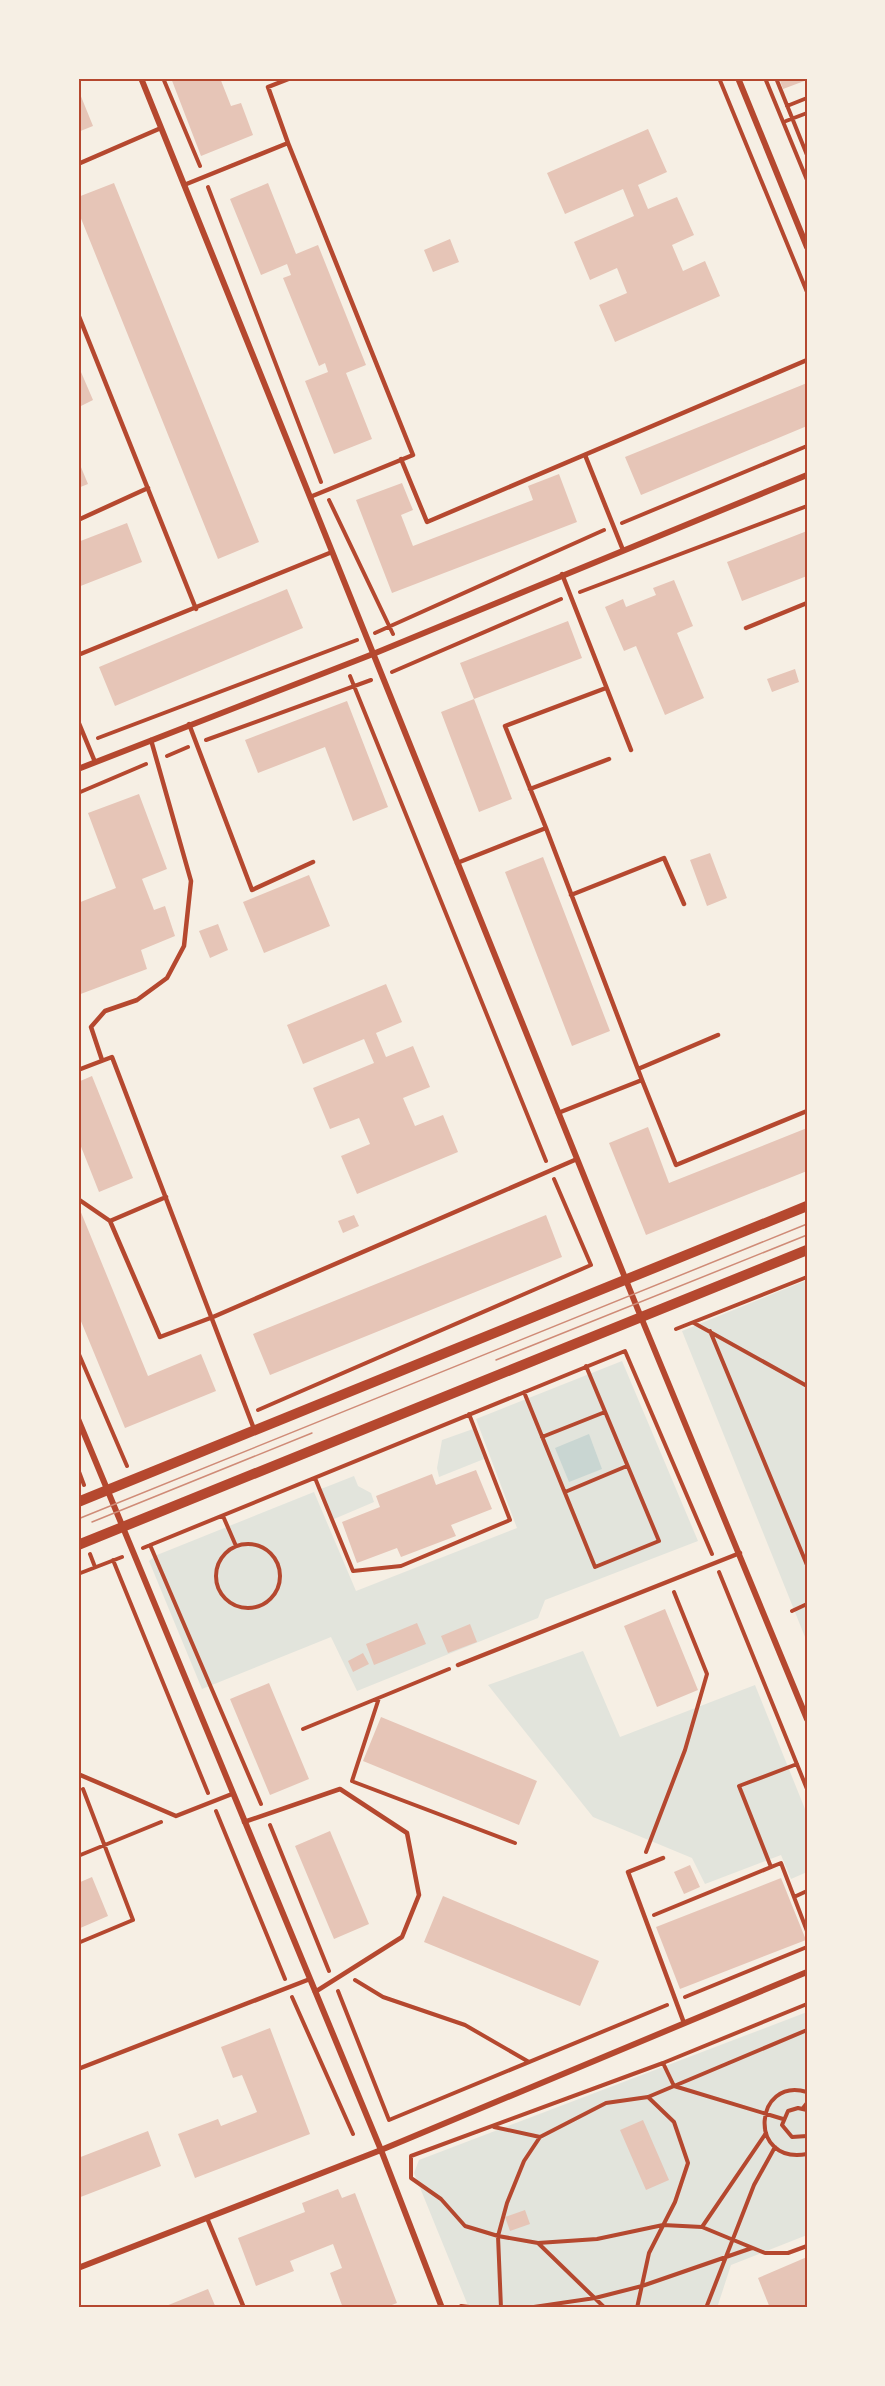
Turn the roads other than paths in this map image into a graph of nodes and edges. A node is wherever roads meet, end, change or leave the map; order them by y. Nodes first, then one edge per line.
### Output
1 (141, 78) edge
2 (291, 78) edge
3 (738, 78) edge
4 (161, 128) junction
5 (288, 142) junction
6 (78, 164) edge
7 (184, 185) junction
8 (807, 247) edge
9 (78, 314) edge
10 (807, 360) edge
11 (585, 454) junction
12 (401, 459) junction
13 (807, 475) edge
14 (148, 488) junction
15 (310, 497) junction
16 (78, 520) edge
17 (623, 550) junction
18 (332, 552) junction
19 (562, 574) junction
20 (807, 603) edge
21 (196, 609) junction
22 (746, 628) dead end
23 (373, 654) junction
24 (78, 656) edge
25 (606, 688) junction
26 (78, 721) edge
27 (189, 724) junction
28 (151, 740) junction
29 (631, 750) dead end
30 (609, 759) dead end
31 (95, 762) junction
32 (78, 769) edge
33 (530, 789) junction
34 (546, 828) junction
35 (313, 862) dead end
36 (457, 863) junction
37 (571, 895) junction
38 (684, 904) dead end
39 (718, 1035) dead end
40 (102, 1060) junction
41 (638, 1069) junction
42 (78, 1070) edge
43 (642, 1080) junction
44 (807, 1111) edge
45 (558, 1113) junction
46 (577, 1160) junction
47 (166, 1197) junction
48 (78, 1199) edge
49 (807, 1206) edge
50 (110, 1221) junction
51 (807, 1251) edge
52 (626, 1281) junction
53 (213, 1317) junction
54 (641, 1318) junction
55 (78, 1419) edge
56 (255, 1431) junction
57 (107, 1490) junction
58 (78, 1502) edge
59 (122, 1527) junction
60 (78, 1545) edge
61 (740, 1553) junction
62 (458, 1665) road end
63 (807, 1719) edge
64 (78, 1774) edge
65 (232, 1794) junction
66 (244, 1822) junction
67 (663, 1858) dead end
68 (807, 1972) edge
69 (310, 1979) junction
70 (315, 1992) junction
71 (684, 2024) junction
72 (78, 2069) edge
73 (381, 2150) junction
74 (207, 2218) junction
75 (78, 2268) edge
76 (244, 2308) edge
77 (442, 2308) edge

1 - 4 street
2 - 5 lane
3 - 8 street
4 - 6 lane
4 - 7 street
5 - 7 lane
5 - 12 lane
7 - 15 street
9 - 14 lane
10 - 11 lane
11 - 12 lane
11 - 17 lane
12 - 15 lane
13 - 17 street
14 - 16 lane
14 - 21 lane
15 - 18 street
17 - 19 street
18 - 21 lane
18 - 23 street
19 - 23 street
19 - 25 lane
20 - 22 lane
21 - 24 lane
23 - 27 street
23 - 36 street
25 - 29 lane
25 - 33 lane
26 - 31 lane
27 - 28 street
27 - 35 lane
28 - 31 street
28 - 40 lane
30 - 33 lane
31 - 32 street
33 - 34 lane
34 - 36 lane
34 - 37 lane
36 - 45 street
37 - 38 lane
37 - 41 lane
39 - 41 lane
40 - 42 lane
40 - 47 lane
41 - 43 lane
43 - 44 lane
43 - 45 lane
45 - 46 street
46 - 52 street
46 - 53 lane
47 - 50 lane
47 - 53 lane
48 - 50 lane
49 - 52 street
50 - 53 lane
51 - 54 street
52 - 54 street
52 - 56 street
53 - 56 lane
54 - 59 street
54 - 61 street
55 - 57 street
56 - 57 street
57 - 58 street
57 - 59 street
59 - 60 street
59 - 65 street
61 - 62 lane
61 - 63 street
64 - 65 lane
65 - 66 street
66 - 69 street
66 - 70 lane
67 - 71 lane
68 - 71 street
69 - 70 street
69 - 72 lane
70 - 73 street
71 - 73 street
73 - 74 street
73 - 77 street
74 - 75 street
74 - 76 lane

